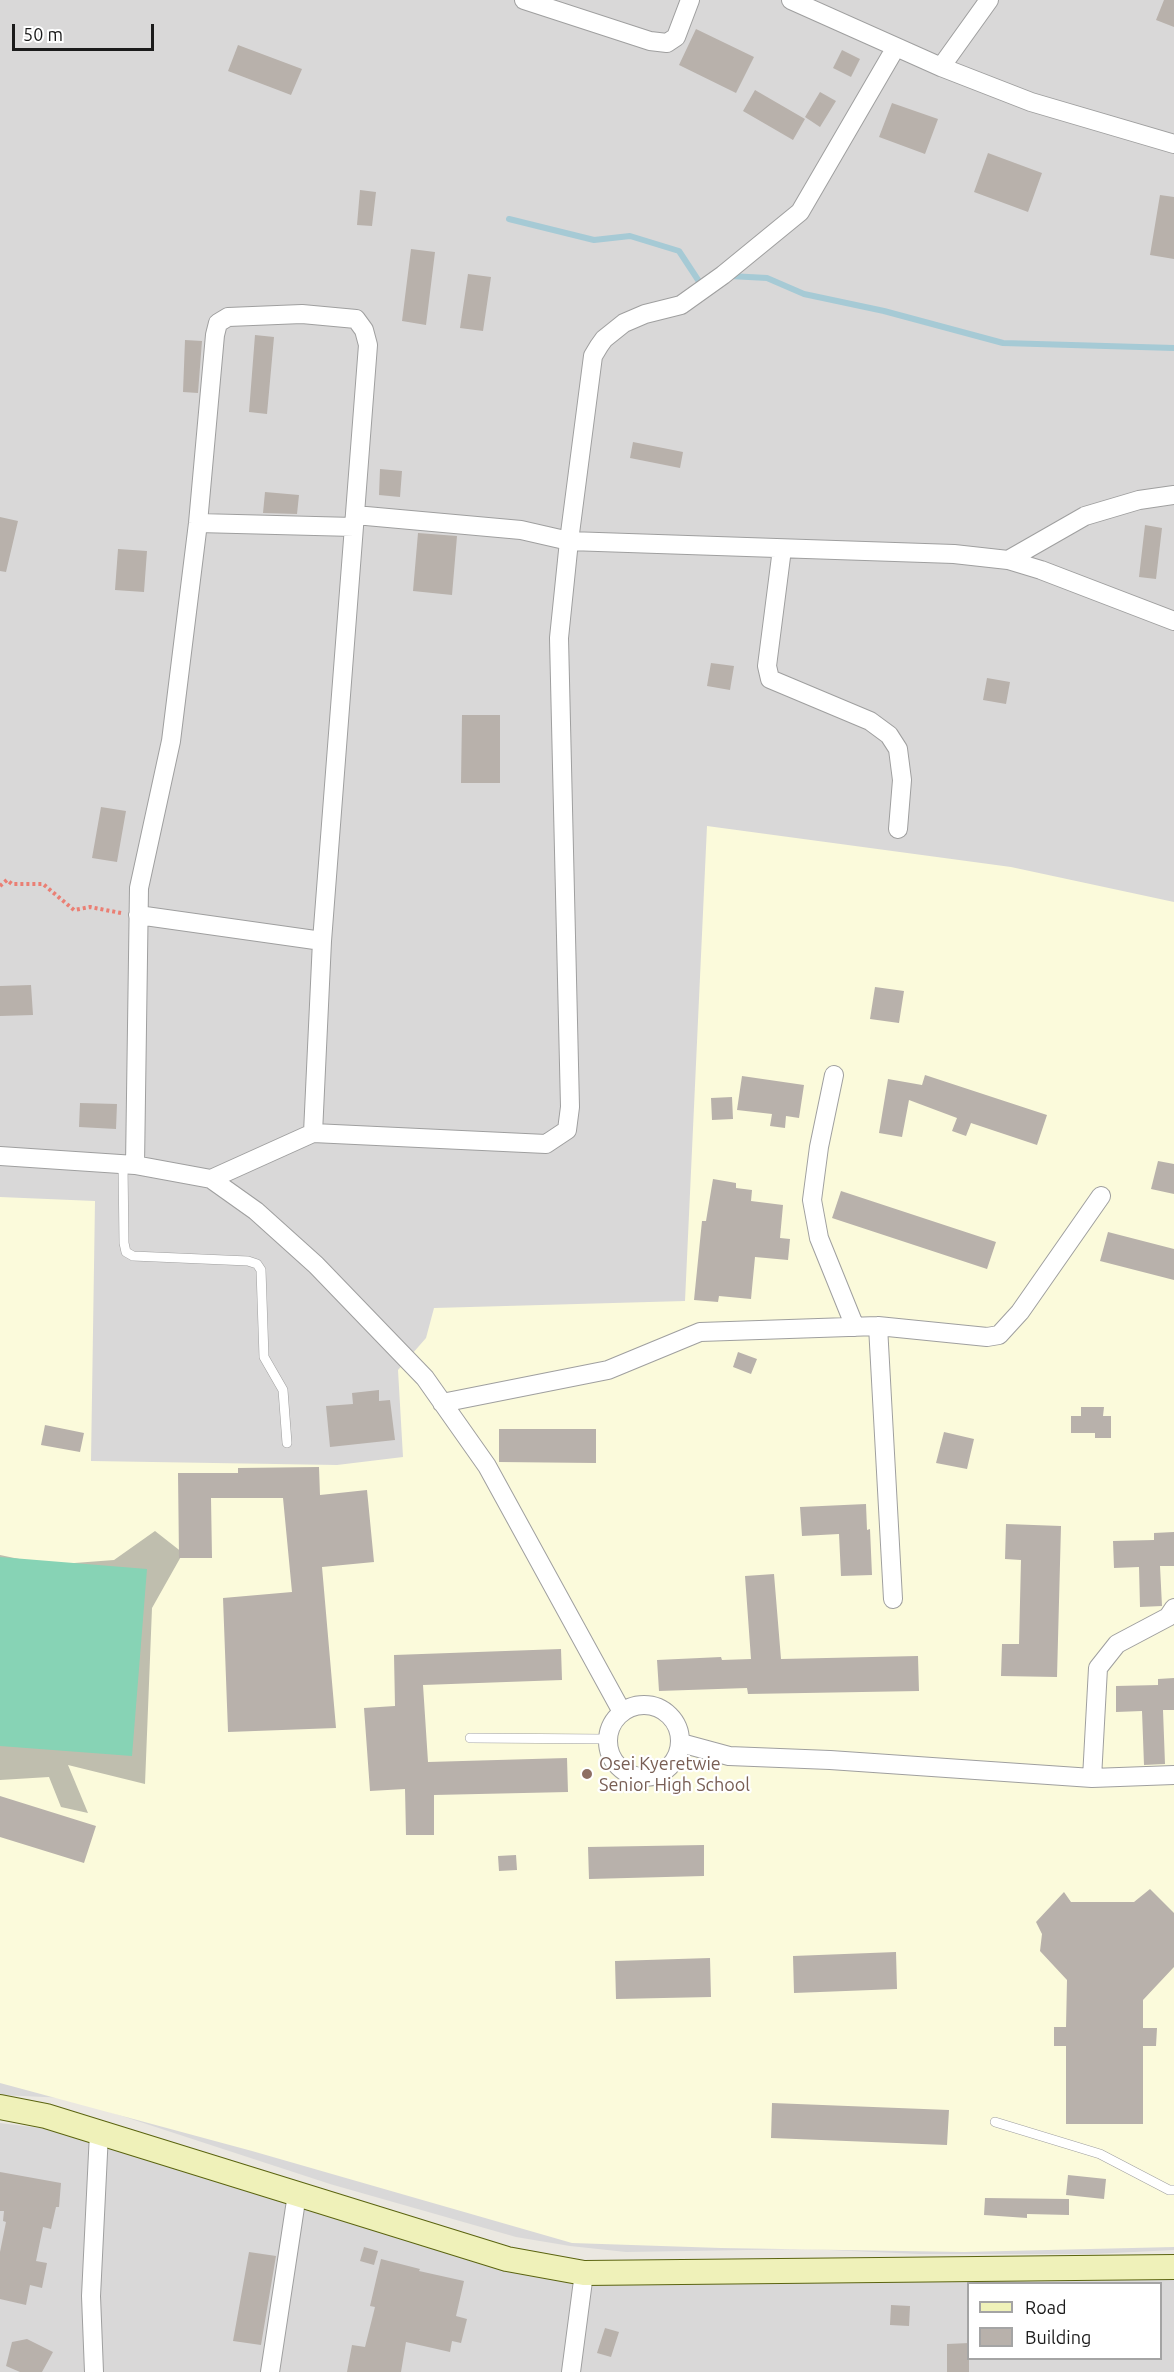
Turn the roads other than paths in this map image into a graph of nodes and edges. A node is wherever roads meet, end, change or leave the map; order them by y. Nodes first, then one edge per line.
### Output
1 (524, 0) edge
2 (690, 0) edge
3 (791, 0) edge
4 (989, 0) edge
5 (896, 47) junction
6 (941, 67) junction
7 (1174, 144) edge
8 (1174, 495) edge
9 (355, 521) junction
10 (198, 523) junction
11 (569, 542) junction
12 (782, 549) junction
13 (1008, 560) junction
14 (1174, 621) edge
15 (898, 829) dead end
16 (134, 915) junction
17 (322, 940) junction
18 (834, 1075) dead end
19 (313, 1133) junction
20 (0, 1156) edge
21 (129, 1165) junction
22 (211, 1179) junction
23 (1101, 1196) dead end
24 (878, 1326) junction
25 (855, 1327) junction
26 (442, 1403) junction
27 (287, 1443) dead end
28 (893, 1599) dead end
29 (1174, 1608) edge
30 (621, 1712) junction
31 (470, 1738) dead end
32 (607, 1739) junction
33 (681, 1743) junction
34 (1174, 1775) edge
35 (1092, 1778) junction
36 (0, 2107) edge
37 (995, 2122) dead end
38 (99, 2133) junction
39 (1174, 2190) edge
40 (297, 2194) junction
41 (1174, 2267) edge
42 (584, 2273) junction
43 (94, 2372) edge
44 (270, 2372) edge
45 (571, 2372) edge

1 - 2 street
3 - 5 street
4 - 6 street
5 - 6 street
5 - 11 street
6 - 7 street
8 - 13 street
9 - 10 street
9 - 10 street
9 - 11 street
9 - 17 street
10 - 16 street
11 - 12 street
11 - 19 street
12 - 13 street
12 - 15 street
13 - 14 street
16 - 17 street
16 - 21 street
17 - 19 street
18 - 25 street
19 - 22 street
20 - 21 street
21 - 22 street
21 - 27 lane
22 - 26 street
23 - 24 street
24 - 25 street
24 - 28 street
25 - 26 street
26 - 30 street
29 - 35 street
30 - 32 street
30 - 33 street
31 - 32 lane
32 - 33 street
33 - 35 street
34 - 35 street
36 - 38 street
37 - 39 lane
38 - 40 street
38 - 43 street
40 - 42 street
40 - 44 street
41 - 42 street
42 - 45 street

